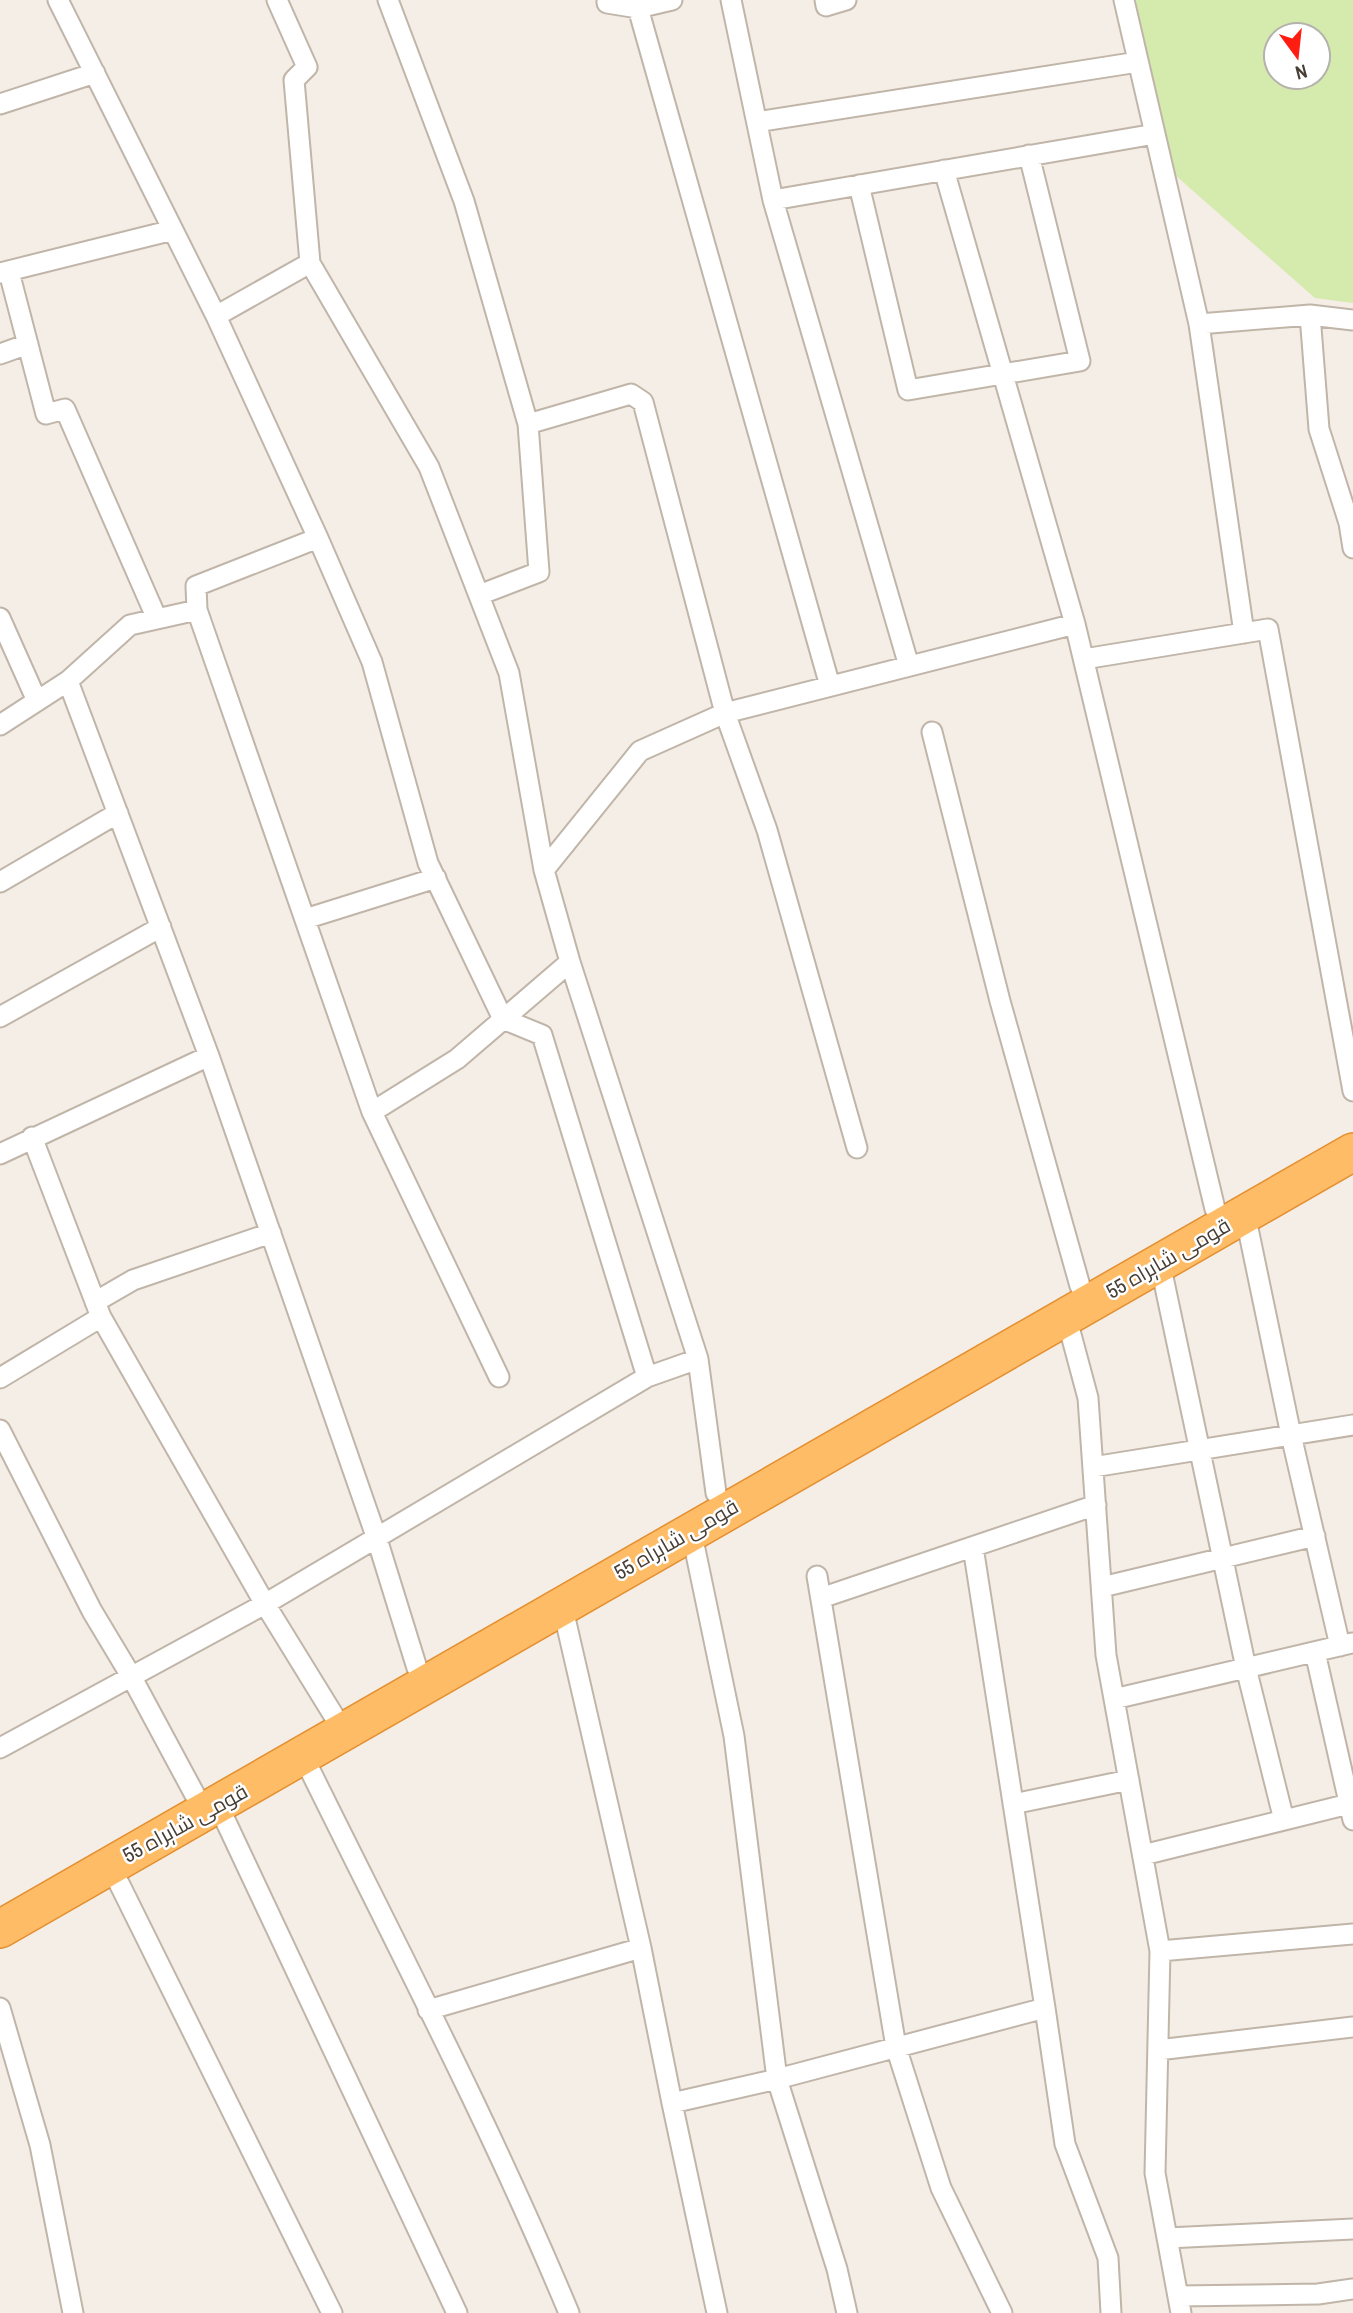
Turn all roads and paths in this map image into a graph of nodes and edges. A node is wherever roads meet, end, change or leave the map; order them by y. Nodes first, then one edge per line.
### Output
1 (58, 0) edge
2 (277, 0) edge
3 (388, 0) edge
4 (607, 0) edge
5 (672, 0) edge
6 (731, 0) edge
7 (825, 0) edge
8 (846, 0) edge
9 (1124, 0) edge
10 (638, 8) junction
11 (1138, 62) junction
12 (95, 73) junction
13 (0, 104) edge
14 (757, 122) junction
15 (1155, 134) junction
16 (1029, 155) junction
17 (944, 170) junction
18 (859, 185) junction
19 (773, 200) junction
20 (173, 230) junction
21 (310, 263) junction
22 (4, 272) edge
23 (1310, 315) junction
24 (216, 316) junction
25 (1353, 320) edge
26 (1199, 324) junction
27 (28, 344) junction
28 (0, 354) edge
29 (1003, 374) junction
30 (528, 424) junction
31 (317, 538) junction
32 (1353, 548) edge
33 (479, 595) junction
34 (197, 610) junction
35 (0, 618) edge
36 (157, 619) junction
37 (1076, 624) junction
38 (1244, 633) junction
39 (1084, 659) junction
40 (909, 666) junction
41 (68, 681) junction
42 (830, 687) junction
43 (37, 702) junction
44 (725, 713) junction
45 (0, 725) edge
46 (932, 732) dead end
47 (118, 813) junction
48 (544, 870) junction
49 (436, 878) junction
50 (0, 882) edge
51 (305, 919) junction
52 (161, 927) junction
53 (570, 962) junction
54 (0, 1017) edge
55 (503, 1020) junction
56 (209, 1056) junction
57 (1353, 1091) edge
58 (372, 1112) junction
59 (1353, 1130) edge
60 (32, 1137) junction
61 (857, 1148) dead end
62 (1353, 1152) edge
63 (0, 1154) edge
64 (1230, 1211) junction
65 (271, 1233) junction
66 (1160, 1263) junction
67 (1073, 1301) junction
68 (98, 1309) junction
69 (698, 1359) junction
70 (499, 1377) dead end
71 (647, 1377) junction
72 (0, 1378) edge
73 (875, 1413) junction
74 (1353, 1425) edge
75 (0, 1430) edge
76 (1291, 1435) junction
77 (1199, 1450) junction
78 (1093, 1467) junction
79 (716, 1493) junction
80 (1096, 1505) junction
81 (691, 1530) junction
82 (1315, 1536) junction
83 (377, 1539) junction
84 (973, 1547) junction
85 (1222, 1558) junction
86 (817, 1576) dead end
87 (1102, 1587) junction
88 (575, 1590) junction
89 (821, 1598) junction
90 (265, 1604) junction
91 (478, 1643) junction
92 (1347, 1644) edge
93 (1315, 1652) junction
94 (416, 1668) junction
95 (1246, 1668) junction
96 (131, 1676) junction
97 (1114, 1699) junction
98 (334, 1716) junction
99 (0, 1748) edge
100 (303, 1756) junction
101 (1129, 1780) junction
102 (206, 1800) junction
103 (1013, 1804) junction
104 (1352, 1809) edge
105 (1284, 1820) junction
106 (1143, 1855) junction
107 (110, 1865) junction
108 (0, 1907) edge
109 (0, 1929) edge
110 (1353, 1934) edge
111 (642, 1948) junction
112 (1160, 1951) junction
113 (0, 2008) edge
114 (1045, 2008) junction
115 (428, 2010) junction
116 (1353, 2027) edge
117 (895, 2048) junction
118 (1158, 2050) junction
119 (777, 2079) junction
120 (672, 2103) junction
121 (1353, 2229) edge
122 (1167, 2238) junction
123 (1353, 2289) edge
124 (1180, 2304) edge
125 (73, 2313) edge
126 (332, 2313) edge
127 (457, 2313) edge
128 (569, 2313) edge
129 (718, 2313) edge
130 (847, 2313) edge
131 (1002, 2313) edge
132 (1111, 2313) edge

1 - 12 street
2 - 21 street
3 - 30 street
4 - 10 street
5 - 10 street
6 - 14 street
7 - 8 street
9 - 11 street
10 - 42 street
11 - 14 street
11 - 15 street
12 - 13 street
12 - 20 street
14 - 19 street
15 - 16 street
15 - 26 street
16 - 17 street
16 - 29 street
17 - 18 street
17 - 29 street
18 - 19 street
18 - 29 street
19 - 40 street
20 - 22 street
20 - 24 street
21 - 24 street
21 - 33 street
22 - 27 street
23 - 25 street
23 - 26 street
23 - 32 street
24 - 31 street
26 - 38 street
27 - 28 street
27 - 36 street
29 - 37 street
30 - 33 street
30 - 44 street
31 - 34 street
31 - 49 street
33 - 48 street
34 - 36 street
34 - 51 street
35 - 43 street
36 - 41 street
37 - 39 street
37 - 40 street
38 - 39 street
38 - 57 street
39 - 64 street
40 - 42 street
41 - 43 street
41 - 47 street
42 - 44 street
43 - 45 street
44 - 48 street
44 - 61 street
46 - 67 street
47 - 50 street
47 - 52 street
48 - 53 street
49 - 51 street
49 - 55 street
51 - 58 street
52 - 54 street
52 - 56 street
53 - 55 street
53 - 69 street
55 - 58 street
55 - 71 street
56 - 60 street
56 - 65 street
58 - 70 street
59 - 64 highway, قومی شاہراہ 55
60 - 63 street
60 - 68 street
62 - 64 highway, قومی شاہراہ 55
64 - 66 highway, قومی شاہراہ 55
64 - 67 highway, قومی شاہراہ 55
64 - 76 street
65 - 68 street
65 - 83 street
66 - 67 highway, قومی شاہراہ 55
66 - 77 street
67 - 73 highway, قومی شاہراہ 55
67 - 78 street
68 - 72 street
68 - 90 street
69 - 71 street
69 - 79 street
71 - 83 street
73 - 79 highway, قومی شاہراہ 55
73 - 81 highway, قومی شاہراہ 55
74 - 76 street
75 - 96 street
76 - 77 street
76 - 82 street
77 - 78 street
77 - 85 street
78 - 80 street
79 - 88 highway, قومی شاہراہ 55
80 - 84 street
80 - 87 street
81 - 88 highway, قومی شاہراہ 55
81 - 119 street
82 - 85 street
82 - 92 street
83 - 90 street
83 - 94 street
84 - 89 street
84 - 103 street
85 - 87 street
85 - 95 street
86 - 89 street
87 - 97 street
88 - 91 highway, قومی شاہراہ 55
88 - 111 street
89 - 117 street
90 - 96 street
90 - 98 street
91 - 94 highway, قومی شاہراہ 55
91 - 100 highway, قومی شاہراہ 55
92 - 93 street
93 - 95 street
93 - 104 street
94 - 98 highway, قومی شاہراہ 55
95 - 97 street
95 - 105 street
96 - 99 street
96 - 102 street
97 - 101 street
98 - 102 highway, قومی شاہراہ 55
100 - 102 highway, قومی شاہراہ 55
100 - 115 street
101 - 103 street
101 - 106 street
102 - 107 highway, قومی شاہراہ 55
102 - 108 highway, قومی شاہراہ 55
102 - 127 street
103 - 114 street
104 - 105 street
105 - 106 street
106 - 112 street
107 - 109 highway, قومی شاہراہ 55
107 - 126 street
110 - 112 street
111 - 115 street
111 - 120 street
112 - 118 street
113 - 125 street
114 - 117 street
114 - 132 street
115 - 128 street
116 - 118 street
117 - 119 street
117 - 131 street
118 - 122 street
119 - 120 street
119 - 130 street
120 - 129 street
121 - 122 street
122 - 124 street
123 - 124 street

